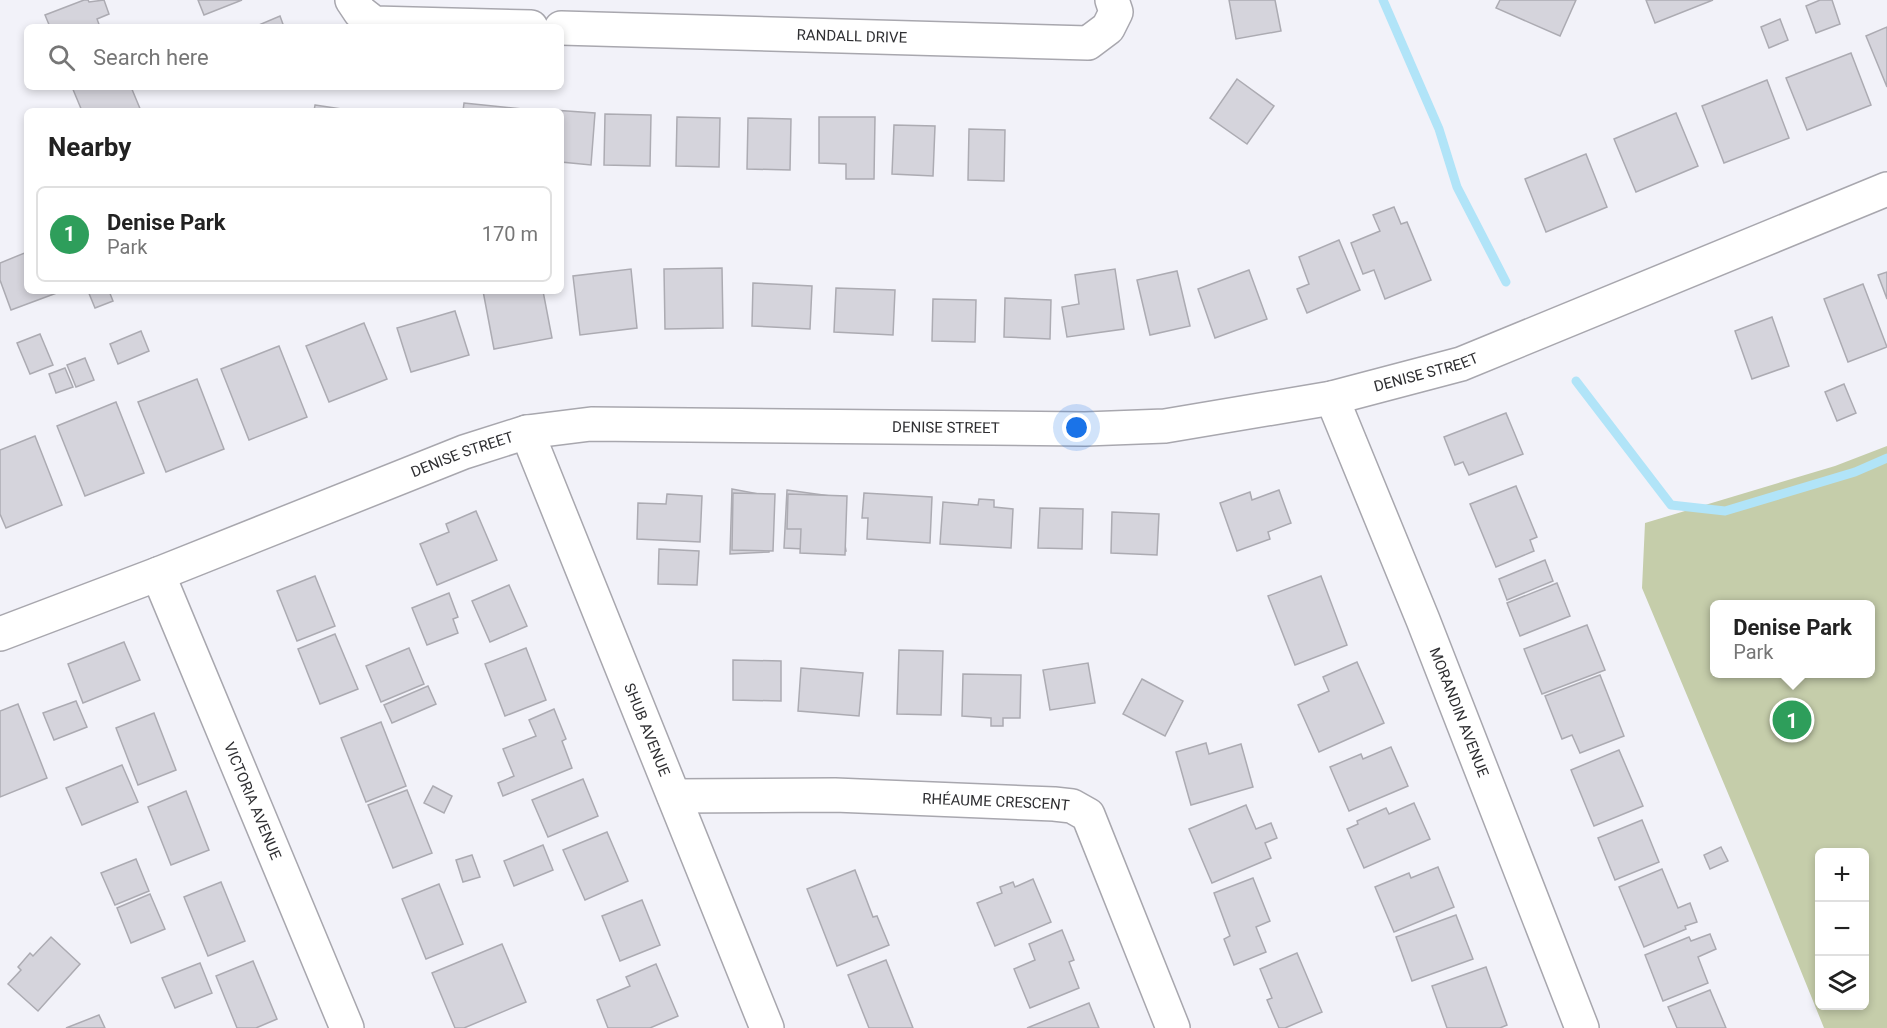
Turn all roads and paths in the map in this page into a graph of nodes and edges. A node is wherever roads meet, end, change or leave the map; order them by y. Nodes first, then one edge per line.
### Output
1 (352, 0) edge
2 (1112, 0) edge
3 (413, 24) edge
4 (564, 28) edge
5 (1887, 189) edge
6 (1332, 398) junction
7 (527, 432) junction
8 (158, 574) junction
9 (0, 634) edge
10 (674, 796) junction
11 (347, 1028) edge
12 (767, 1028) edge
13 (1173, 1028) edge
14 (1582, 1028) edge

1 - 3 street
2 - 4 street, RANDALL DRIVE
5 - 6 street, DENISE STREET
6 - 7 street, DENISE STREET
6 - 14 street, MORANDIN AVENUE
7 - 8 street, DENISE STREET
7 - 10 street, SHUB AVENUE
8 - 9 street, DENISE STREET
8 - 11 street, VICTORIA AVENUE
10 - 12 street, SHUB AVENUE
10 - 13 street, RHÉAUME CRESCENT

